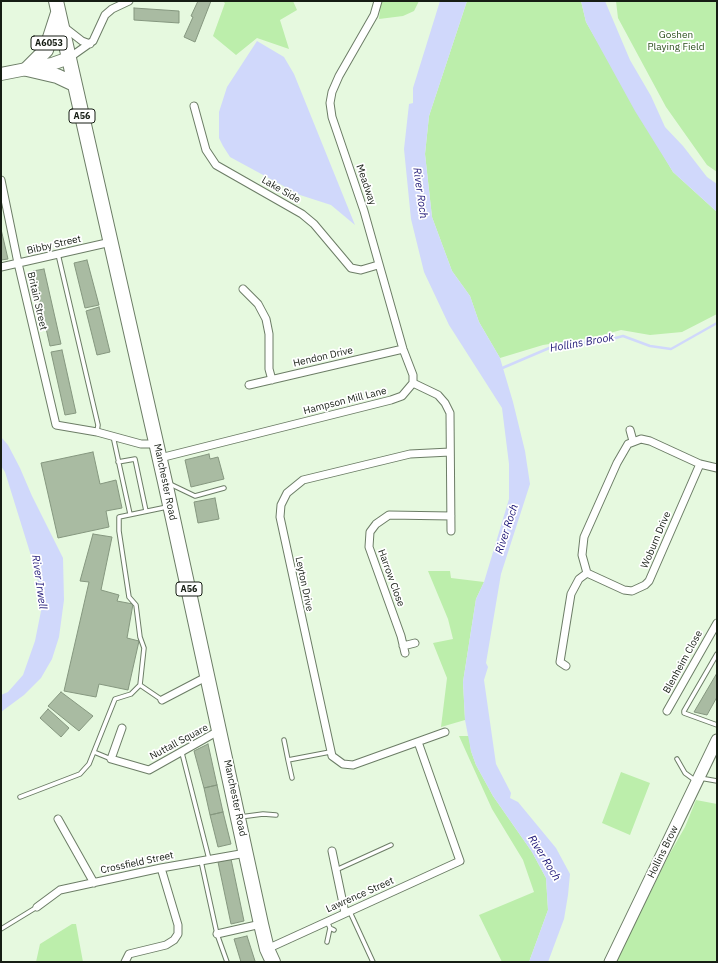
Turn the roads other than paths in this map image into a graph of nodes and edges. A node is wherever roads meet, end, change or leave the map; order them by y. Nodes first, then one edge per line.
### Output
1 (128, 1) edge
2 (378, 1) edge
3 (58, 12) edge
4 (90, 44) junction
5 (68, 58) junction
6 (27, 69) junction
7 (1, 74) edge
8 (74, 84) junction
9 (194, 106) dead end
10 (1, 180) edge
11 (111, 242) junction
12 (58, 254) junction
13 (18, 263) junction
14 (378, 265) junction
15 (1, 267) edge
16 (243, 289) dead end
17 (402, 349) junction
18 (272, 380) junction
19 (413, 382) junction
20 (249, 385) dead end
21 (630, 430) dead end
22 (97, 432) junction
23 (112, 436) junction
24 (633, 441) junction
25 (156, 444) junction
26 (450, 452) junction
27 (160, 458) junction
28 (118, 462) junction
29 (700, 464) junction
30 (717, 468) edge
31 (165, 482) junction
32 (224, 488) dead end
33 (170, 506) junction
34 (146, 511) junction
35 (130, 514) junction
36 (451, 516) junction
37 (450, 531) dead end
38 (587, 573) junction
39 (717, 623) edge
40 (415, 643) dead end
41 (717, 654) edge
42 (566, 666) dead end
43 (208, 676) junction
44 (140, 685) junction
45 (162, 700) joint
46 (667, 711) dead end
47 (717, 725) edge
48 (122, 728) dead end
49 (445, 732) dead end
50 (220, 733) junction
51 (284, 740) dead end
52 (717, 741) edge
53 (418, 742) junction
54 (94, 752) junction
55 (182, 752) junction
56 (330, 752) junction
57 (111, 759) junction
58 (677, 759) dead end
59 (288, 760) junction
60 (292, 778) dead end
61 (698, 780) junction
62 (717, 781) edge
63 (20, 797) dead end
64 (276, 815) dead end
65 (239, 818) junction
66 (58, 819) dead end
67 (391, 845) dead end
68 (332, 851) dead end
69 (247, 853) junction
70 (205, 860) junction
71 (161, 868) junction
72 (336, 870) junction
73 (94, 883) junction
74 (37, 907) joint
75 (347, 912) junction
76 (261, 924) junction
77 (328, 925) junction
78 (1, 929) edge
79 (334, 930) dead end
80 (217, 934) junction
81 (327, 942) dead end
82 (267, 949) junction
83 (125, 962) edge
84 (227, 962) edge
85 (273, 962) edge
86 (372, 962) edge
87 (610, 962) edge

1 - 4 street
2 - 14 street, Meadway
3 - 4 street
3 - 5 highway, Manchester Road / A56
3 - 6 highway, A6053
4 - 5 street
5 - 6 main road, A6053
5 - 8 highway, Manchester Road / A56
6 - 7 main road, A6053
6 - 8 highway
8 - 11 highway, Manchester Road / A56
9 - 14 street, Lake Side
10 - 13 street, Britain Street
11 - 12 street, Bibby Street
11 - 25 highway, Manchester Road / A56
12 - 13 street, Bibby Street
12 - 22 lane
13 - 15 street, Bibby Street
13 - 22 street, Britain Street
14 - 17 street, Meadway
16 - 18 street
17 - 18 street, Hendon Drive
17 - 19 street, Meadway
18 - 20 street, Hendon Drive
19 - 26 street
19 - 27 street, Hampson Mill Lane
21 - 24 street
22 - 23 street
23 - 25 street
23 - 28 lane
24 - 29 street
24 - 38 street
25 - 27 highway, Manchester Road / A56
26 - 36 street
26 - 56 street, Leyton Drive
27 - 31 highway, Manchester Road / A56
28 - 34 lane
28 - 35 lane
29 - 30 street
29 - 38 street, Woburn Drive
31 - 32 lane
31 - 33 highway, Manchester Road / A56
33 - 34 lane
33 - 43 highway, Manchester Road / A56
34 - 35 lane
35 - 44 lane
36 - 37 street
36 - 40 street, Harrow Close
38 - 42 street
39 - 46 street, Blenheim Close
41 - 47 lane
43 - 45 street
43 - 50 highway, Manchester Road / A56
44 - 45 lane
44 - 54 lane
48 - 57 street
49 - 53 street
50 - 55 street, Nuttall Square
50 - 65 highway, Manchester Road / A56
51 - 59 lane
52 - 61 street, Hollins Brow
53 - 56 street
53 - 75 street, Lawrence Street
54 - 57 lane
54 - 63 lane
55 - 57 street, Nuttall Square
55 - 70 lane
56 - 59 lane
58 - 61 lane
59 - 60 lane
61 - 62 lane
61 - 87 street, Hollins Brow
64 - 65 lane
65 - 69 highway, Manchester Road / A56
66 - 73 street
67 - 72 lane
68 - 72 street
69 - 70 street, Crossfield Street
69 - 76 highway, Manchester Road / A56
70 - 71 street, Crossfield Street
70 - 80 lane
71 - 73 street, Crossfield Street
71 - 83 street
72 - 75 street
73 - 74 street, Crossfield Street
74 - 78 lane
75 - 77 street, Lawrence Street
75 - 86 lane
76 - 80 street
76 - 82 highway, Manchester Road / A56
77 - 79 lane
77 - 81 lane
77 - 82 street, Lawrence Street
80 - 84 lane
82 - 85 highway, Manchester Road / A56

